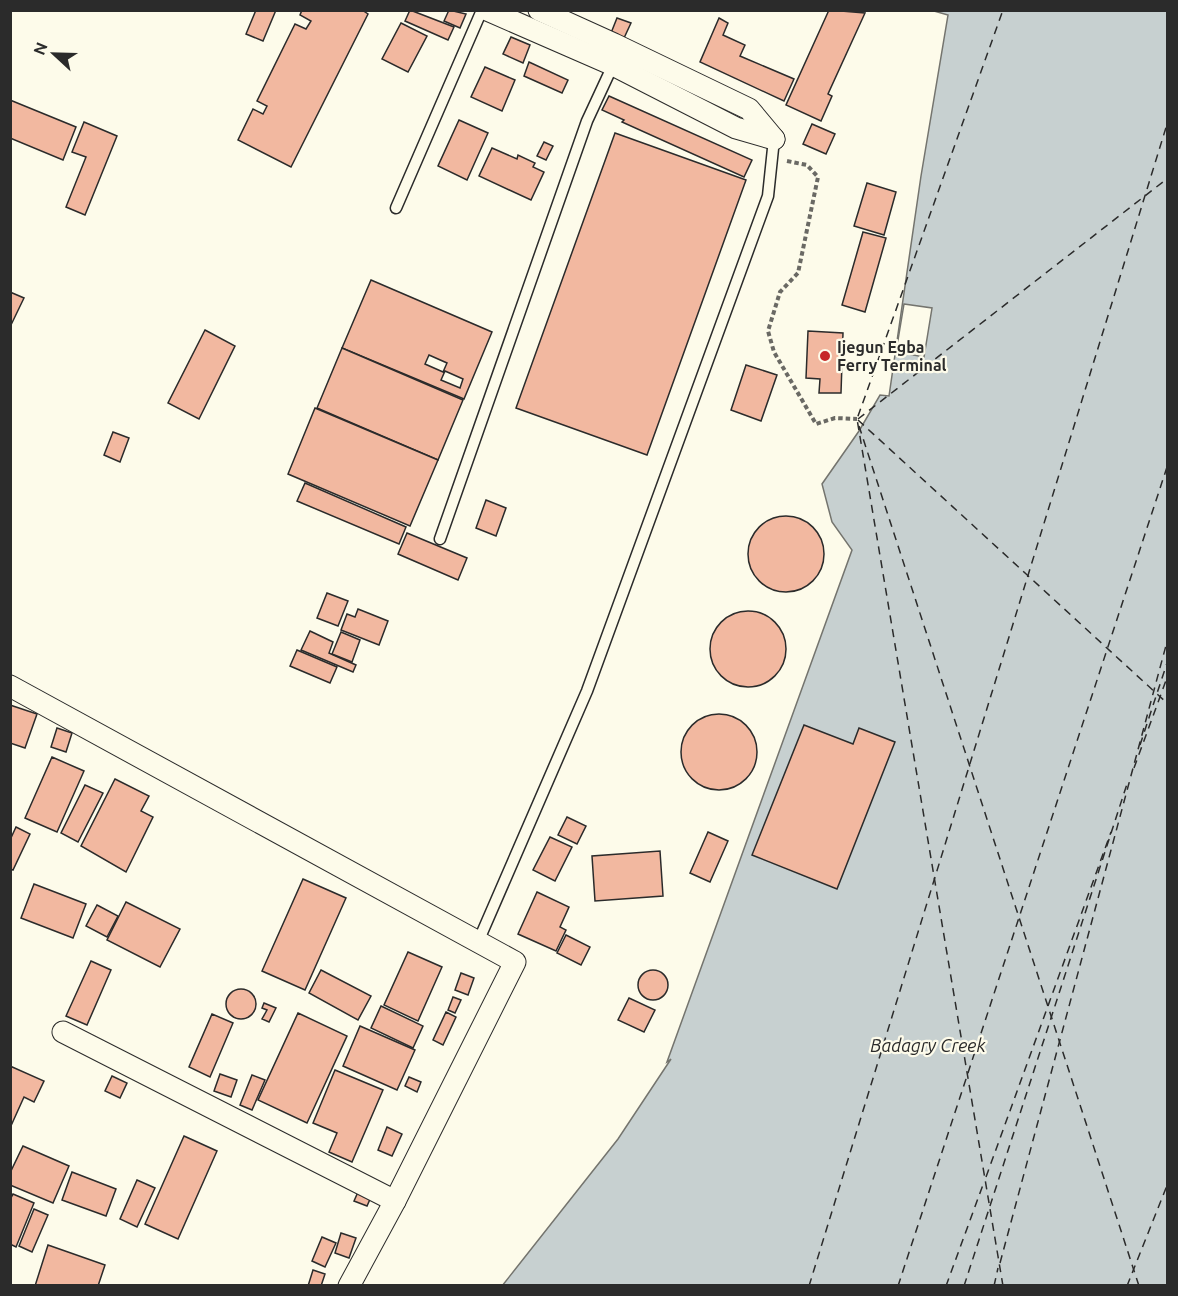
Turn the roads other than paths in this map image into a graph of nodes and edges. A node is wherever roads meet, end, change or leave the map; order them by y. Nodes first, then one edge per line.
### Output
1 (482, 10) edge
2 (487, 10) edge
3 (539, 10) edge
4 (613, 65) junction
5 (773, 148) junction
6 (396, 208) dead end
7 (440, 539) dead end
8 (10, 686) edge
9 (478, 942) junction
10 (63, 1032) dead end
11 (395, 1201) junction
12 (349, 1286) edge

1 - 6 lane
2 - 4 street
3 - 5 street
4 - 5 street
4 - 7 lane
5 - 9 lane
8 - 9 street
9 - 11 street
10 - 11 street
11 - 12 street

